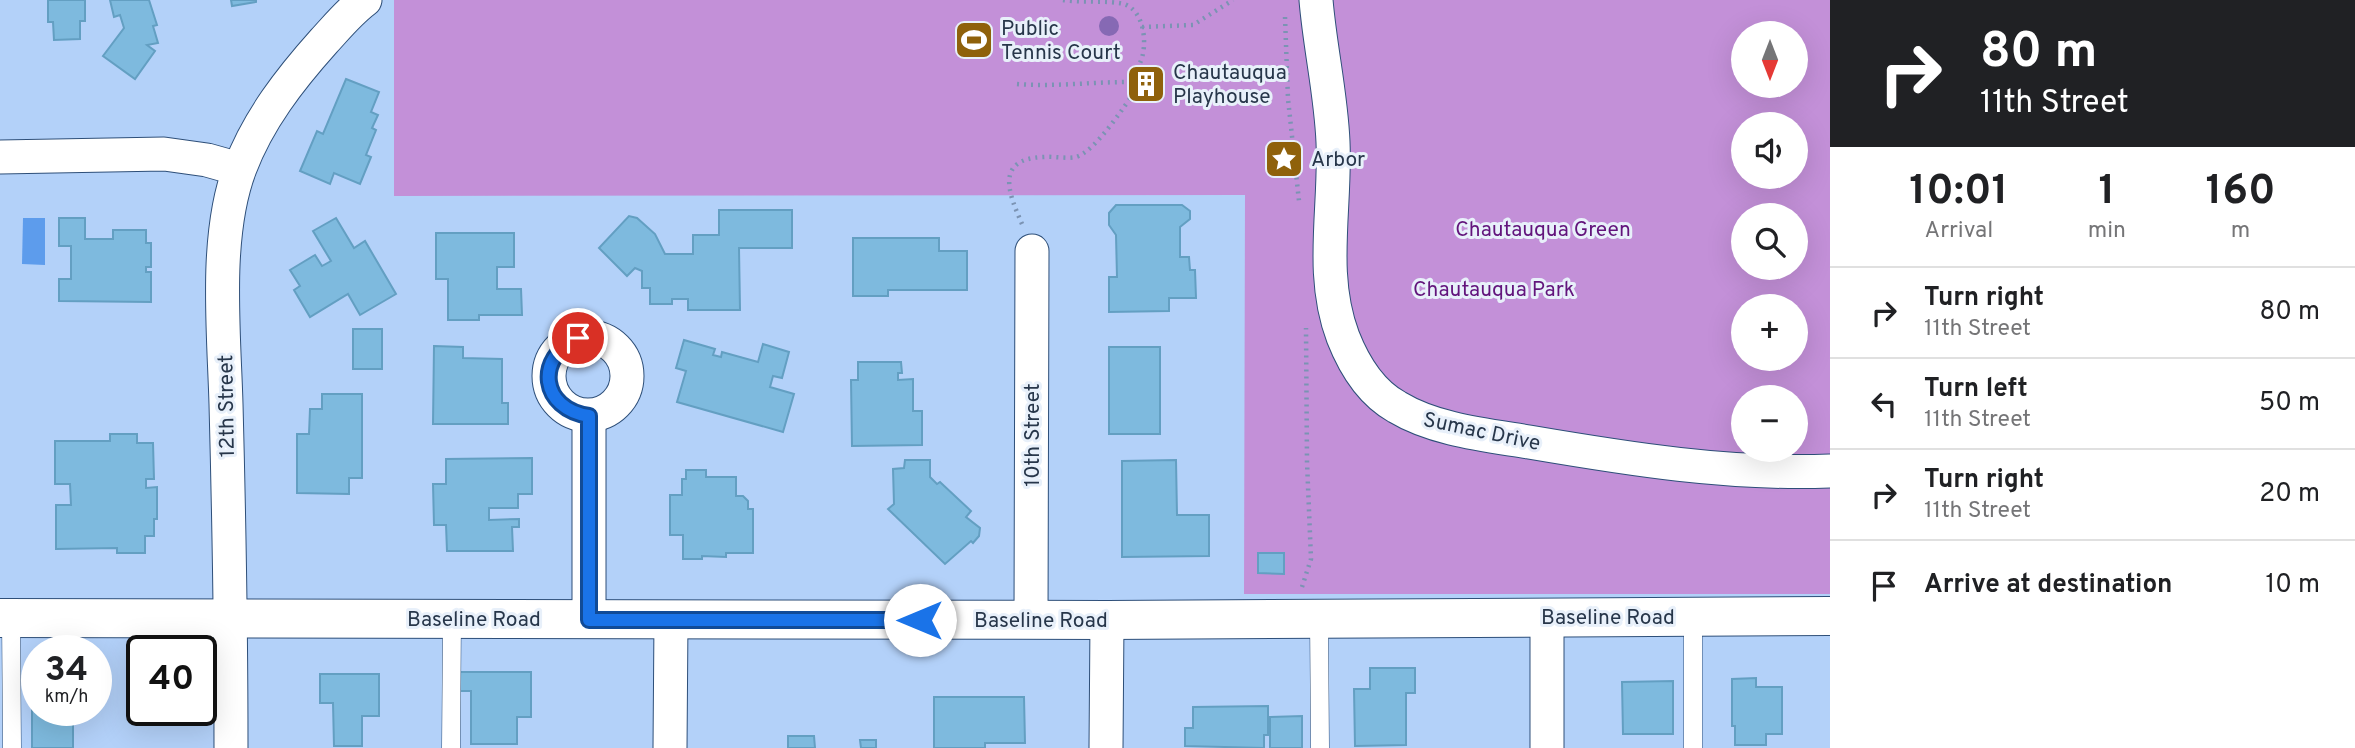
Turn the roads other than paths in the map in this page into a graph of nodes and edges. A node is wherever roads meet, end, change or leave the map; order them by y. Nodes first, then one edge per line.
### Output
1 (365, 0) edge
2 (1316, 0) edge
3 (0, 157) edge
4 (239, 169) junction
5 (1032, 251) road end
6 (589, 416) dead end
7 (1830, 471) edge
8 (1830, 616) edge
9 (1547, 617) junction
10 (1693, 617) junction
11 (6, 618) edge
12 (452, 618) junction
13 (1308, 618) junction
14 (231, 619) junction
15 (589, 620) junction
16 (671, 620) junction
17 (1031, 620) junction
18 (1107, 620) junction
19 (12, 748) edge
20 (231, 748) edge
21 (451, 748) edge
22 (670, 748) edge
23 (1106, 748) edge
24 (1320, 748) edge
25 (1547, 748) edge
26 (1693, 748) edge

1 - 4 street, 12th Street
2 - 7 street, Sumac Drive
3 - 4 street
4 - 14 street, 12th Street
5 - 17 street, 10th Street
6 - 15 street
8 - 10 street, Baseline Road
9 - 10 street, Baseline Road
9 - 13 street, Baseline Road
9 - 25 street
10 - 26 lane
11 - 14 street, Baseline Road
11 - 19 lane
12 - 14 street, Baseline Road
12 - 15 street, Baseline Road
12 - 21 lane
13 - 18 street, Baseline Road
13 - 24 lane
14 - 20 street, 12th Street
15 - 16 street, Baseline Road
16 - 17 street, Baseline Road
16 - 22 street
17 - 18 street, Baseline Road
18 - 23 street

